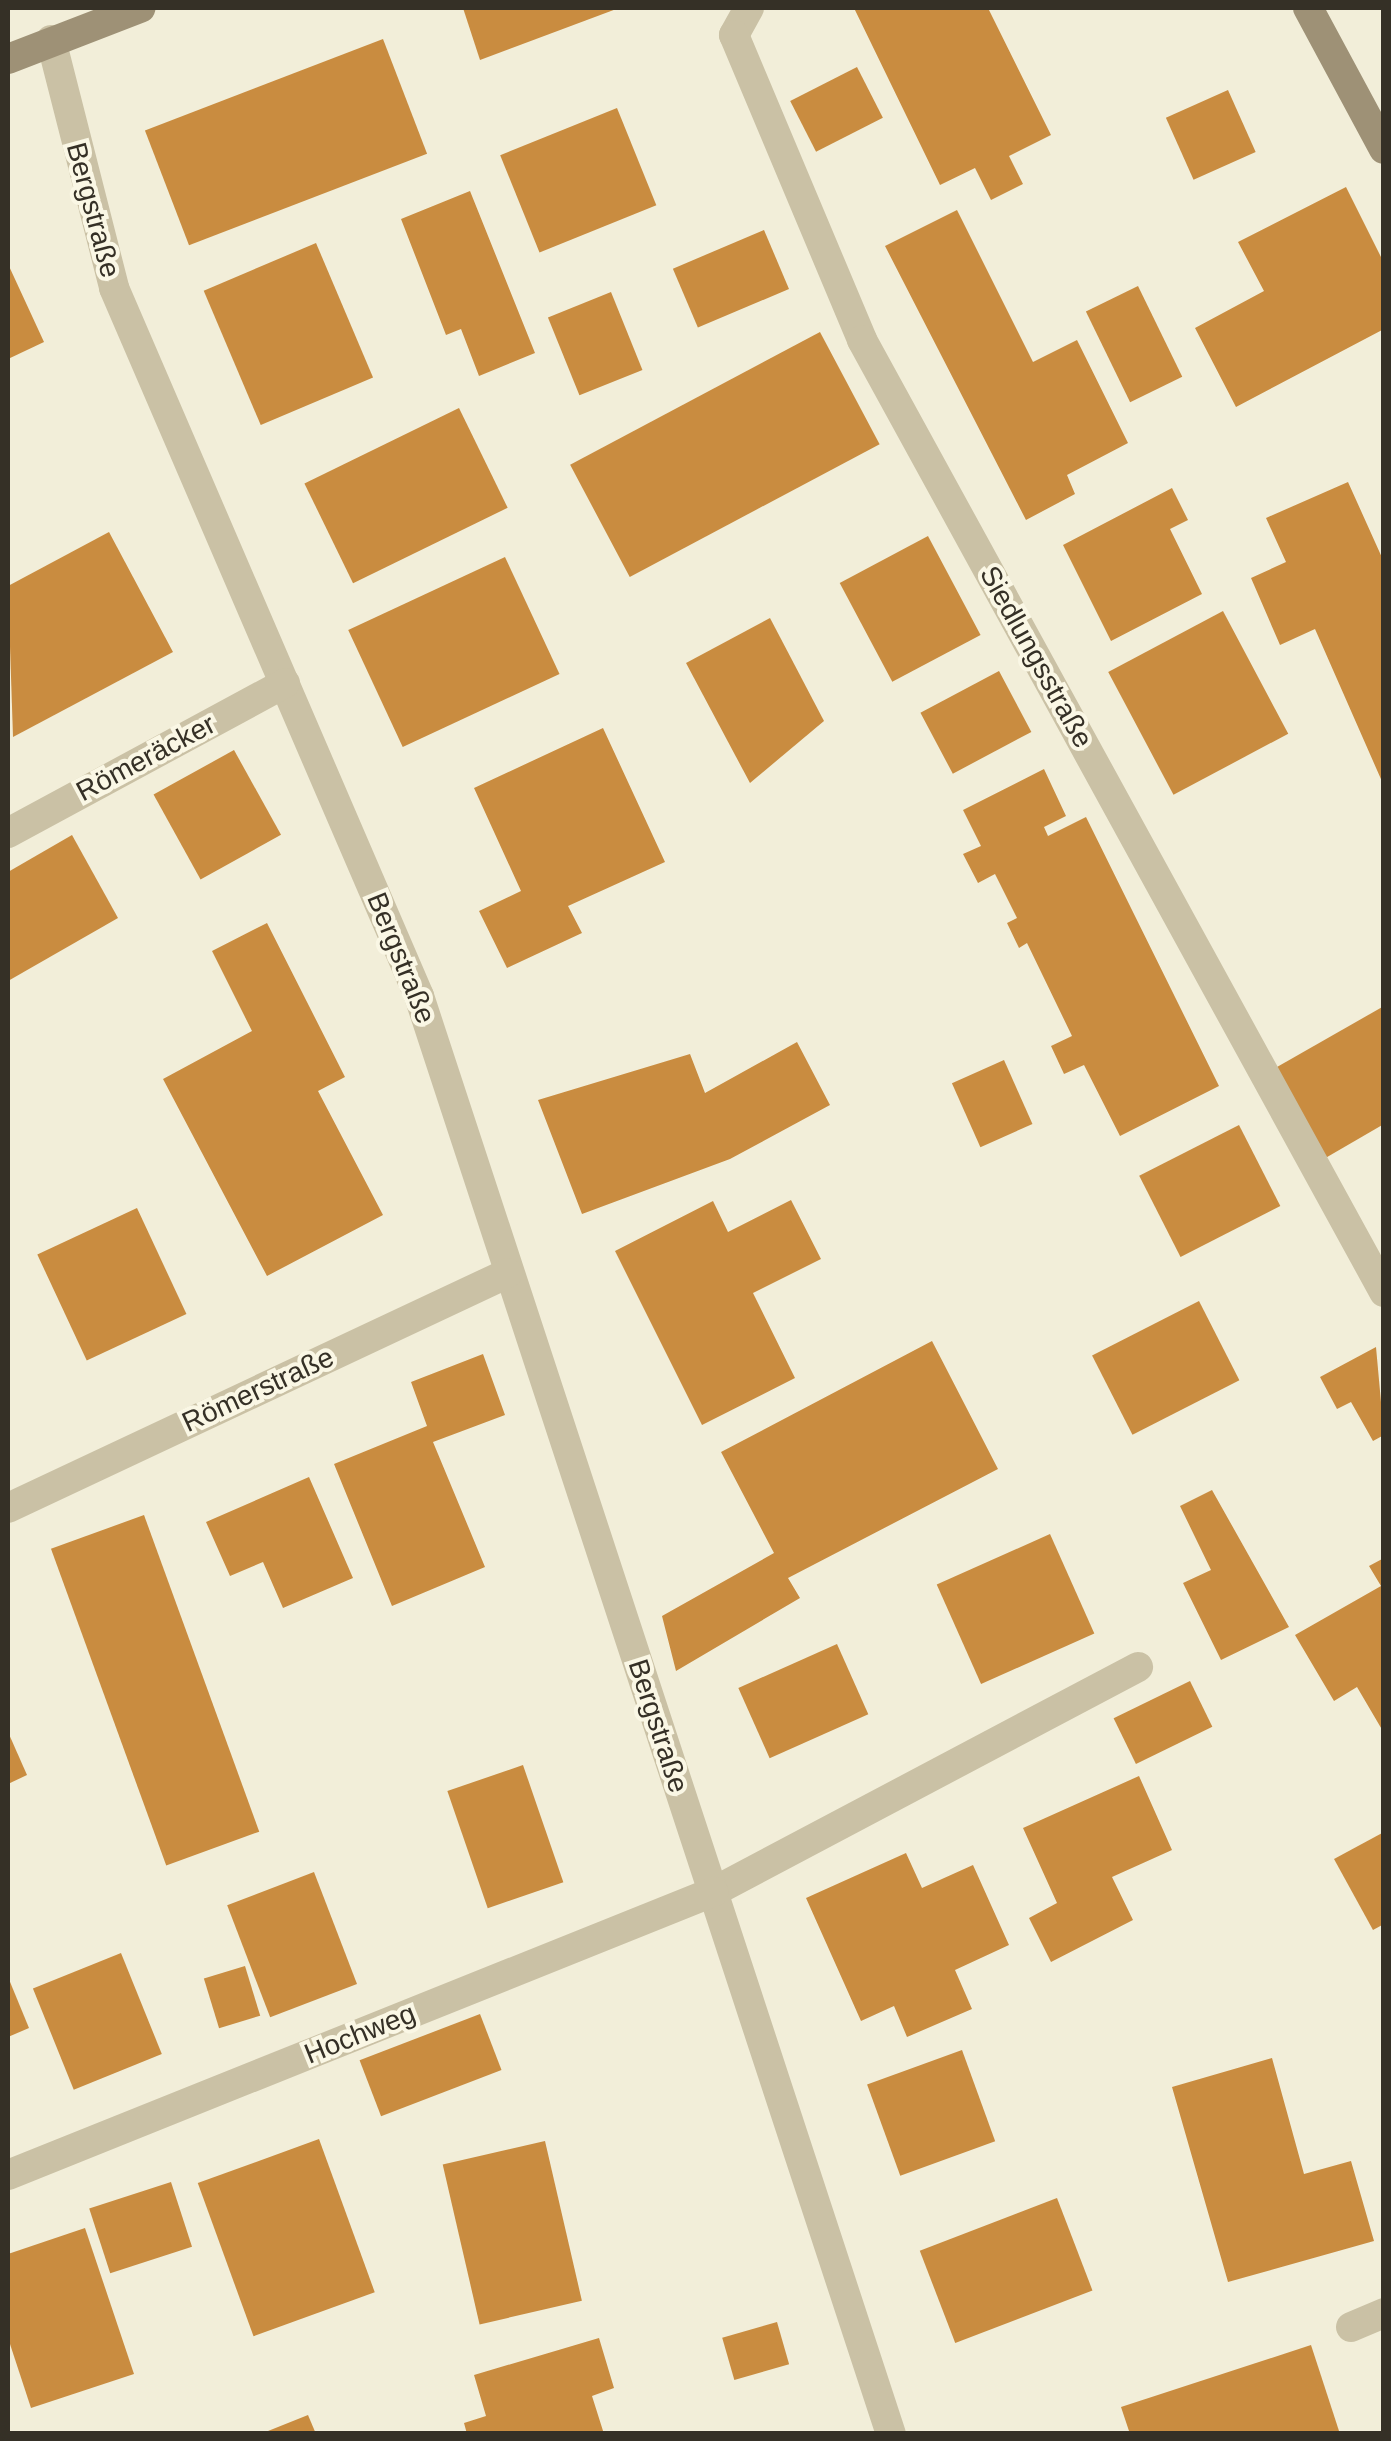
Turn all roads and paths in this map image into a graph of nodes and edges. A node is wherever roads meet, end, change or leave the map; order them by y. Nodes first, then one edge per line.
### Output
1 (140, 8) edge
2 (748, 8) edge
3 (1308, 8) edge
4 (51, 40) junction
5 (8, 59) edge
6 (1384, 149) edge
7 (284, 684) junction
8 (8, 833) edge
9 (508, 1273) junction
10 (1384, 1292) edge
11 (8, 1508) edge
12 (1138, 1667) dead end
13 (713, 1892) junction
14 (8, 2175) edge
15 (1384, 2313) edge
16 (1351, 2327) dead end
17 (891, 2434) edge

1 - 4 street
2 - 10 street, Siedlungsstraße
3 - 6 street
4 - 5 street
4 - 7 street, Bergstraße
7 - 8 street, Römeräcker
7 - 9 street, Bergstraße
9 - 11 street, Römerstraße
9 - 13 street, Bergstraße
12 - 13 street
13 - 14 street, Hochweg
13 - 17 street, Bergstraße
15 - 16 street

